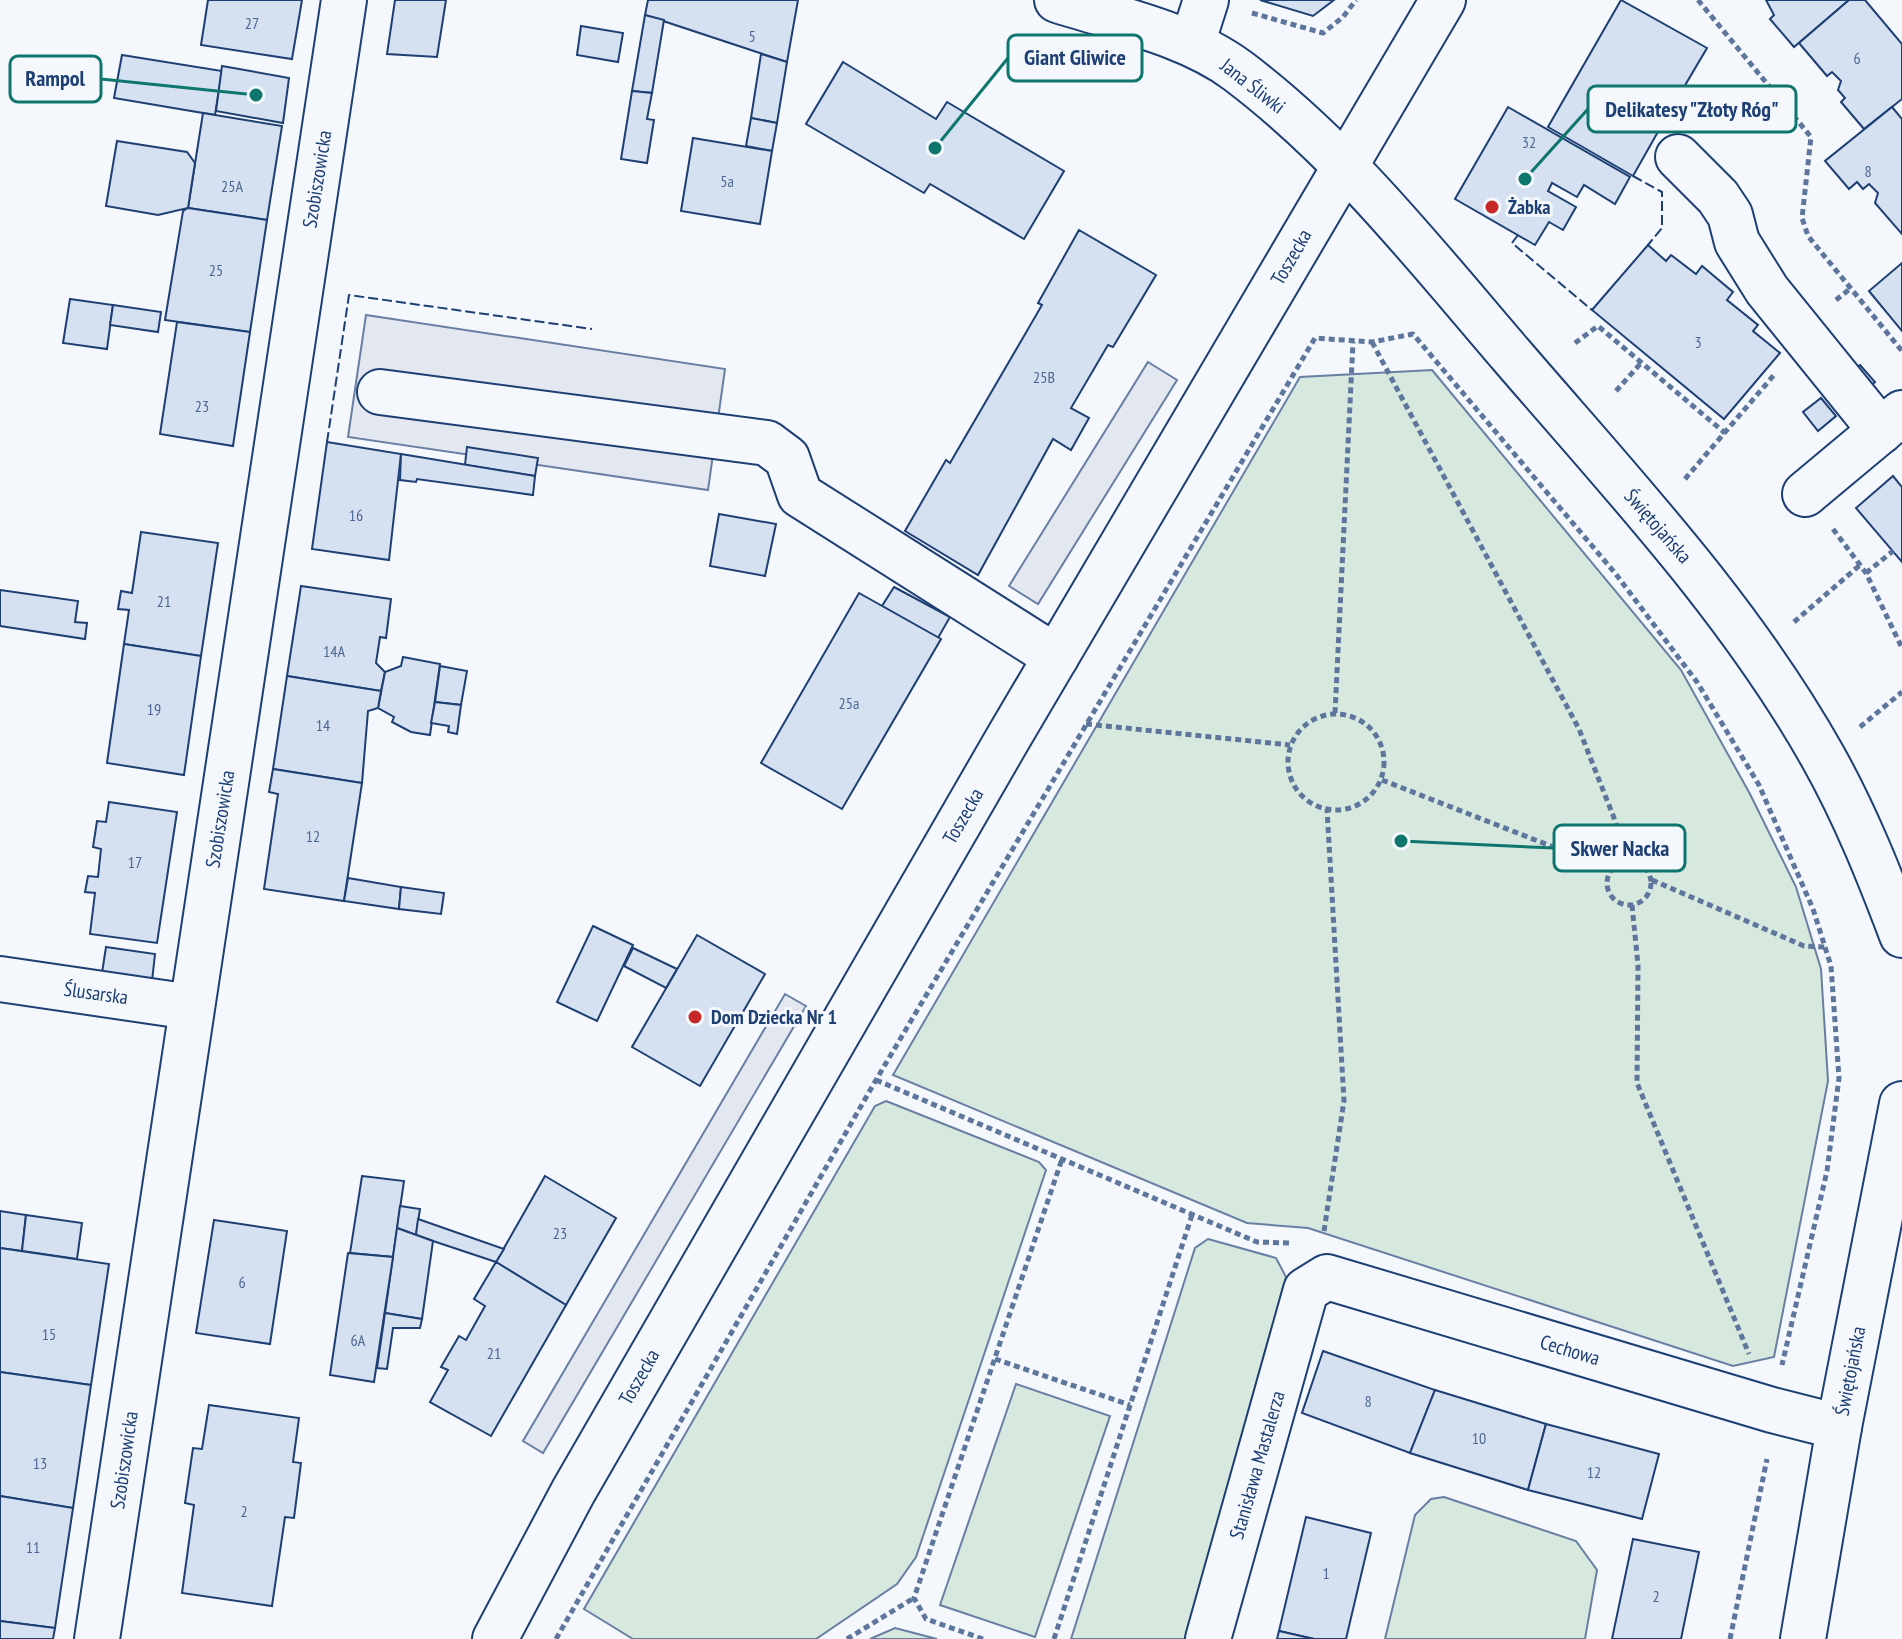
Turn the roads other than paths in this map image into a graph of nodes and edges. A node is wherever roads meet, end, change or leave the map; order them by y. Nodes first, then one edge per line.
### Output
1 (344, 0) edge
2 (1057, 0) edge
3 (1206, 0) edge
4 (1443, 0) edge
5 (1192, 44) junction
6 (1678, 157) dead end
7 (1345, 163) junction
8 (380, 392) dead end
9 (1892, 422) edge
10 (1805, 494) road end
11 (1056, 657) junction
12 (1902, 935) edge
13 (0, 979) edge
14 (191, 1007) junction
15 (1902, 1104) edge
16 (1890, 1233) edge
17 (1306, 1290) joint
18 (1839, 1427) junction
19 (97, 1639) edge
20 (495, 1639) edge
21 (1208, 1639) edge
22 (1803, 1639) edge

1 - 14 street, Szobiszowicka
2 - 5 street, Jana Śliwki
3 - 5 street
4 - 7 street, Toszecka
5 - 7 street, Jana Śliwki
6 - 9 street
7 - 11 street, Toszecka
7 - 12 street, Świętojańska
8 - 11 street
9 - 10 street
11 - 20 street, Toszecka
13 - 14 street, Ślusarska
14 - 19 street, Szobiszowicka
15 - 16 street, Świętojańska
16 - 18 street, Świętojańska
17 - 18 street, Cechowa
17 - 21 street, Stanisława Mastalerza
18 - 22 street, Świętojańska

